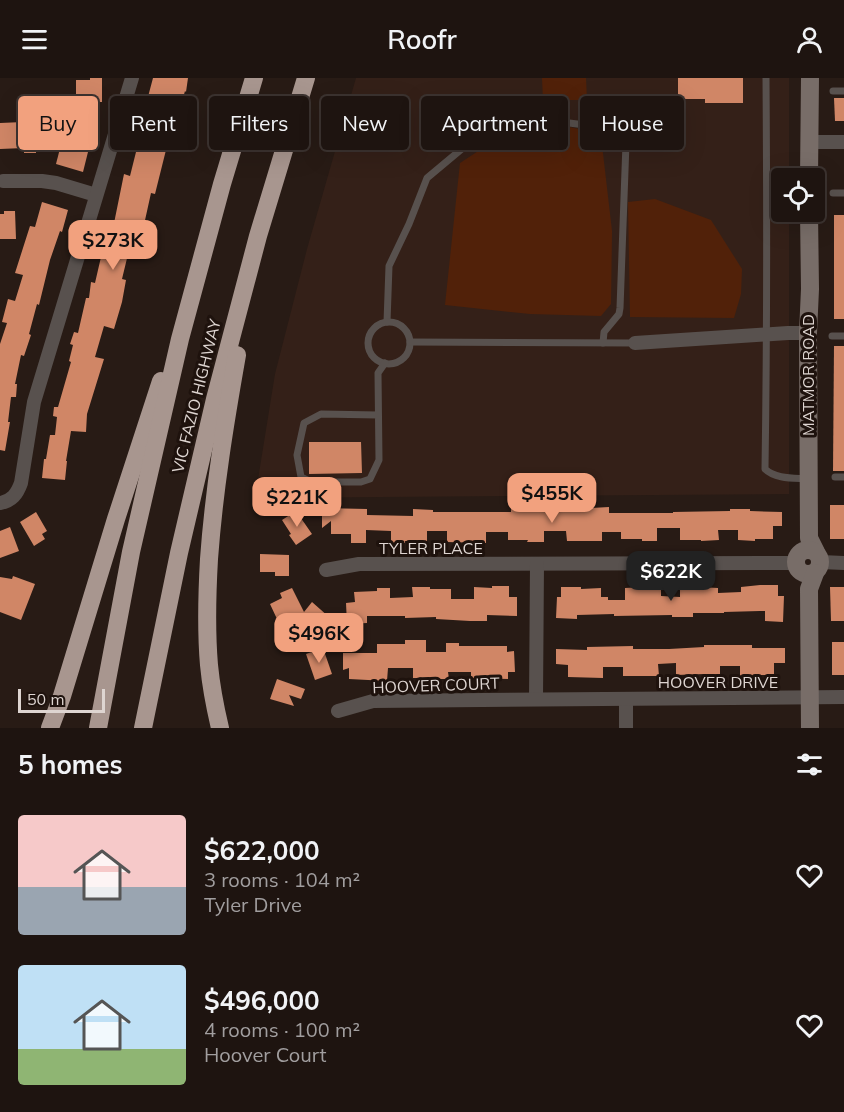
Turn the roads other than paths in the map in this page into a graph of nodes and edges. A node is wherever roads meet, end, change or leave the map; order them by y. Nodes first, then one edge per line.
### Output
1 (132, 78) edge
2 (254, 78) edge
3 (306, 78) edge
4 (766, 78) edge
5 (810, 78) edge
6 (833, 91) dead end
7 (844, 91) edge
8 (809, 142) junction
9 (844, 142) edge
10 (809, 168) edge
11 (3, 181) dead end
12 (833, 193) dead end
13 (844, 193) edge
14 (96, 195) junction
15 (809, 222) edge
16 (258, 236) junction
17 (387, 322) junction
18 (807, 333) junction
19 (767, 334) junction
20 (832, 336) dead end
21 (844, 336) edge
22 (180, 339) junction
23 (410, 342) junction
24 (603, 343) junction
25 (635, 343) joint
26 (385, 363) junction
27 (378, 415) junction
28 (835, 477) dead end
29 (844, 477) edge
30 (808, 479) junction
31 (0, 503) edge
32 (808, 563) junction
33 (844, 563) edge
34 (537, 564) junction
35 (326, 570) dead end
36 (844, 697) edge
37 (809, 698) junction
38 (536, 699) junction
39 (626, 699) junction
40 (338, 711) dead end
41 (50, 728) edge
42 (98, 728) edge
43 (143, 728) edge
44 (220, 728) edge
45 (626, 728) edge
46 (810, 728) edge

1 - 14 street
2 - 22 highway, VIC FAZIO HIGHWAY
3 - 16 highway, VIC FAZIO HIGHWAY
4 - 19 lane
5 - 8 street
6 - 7 lane
8 - 9 street
8 - 10 street
11 - 14 street
12 - 13 lane
14 - 31 street
15 - 18 street, MATMOR ROAD
16 - 43 highway, VIC FAZIO HIGHWAY
16 - 44 highway
17 - 23 lane
17 - 24 lane
17 - 26 lane
18 - 19 street
18 - 30 street, MATMOR ROAD
19 - 25 street
19 - 30 lane
20 - 21 lane
22 - 41 highway
22 - 42 highway, VIC FAZIO HIGHWAY
23 - 24 lane
23 - 26 lane
24 - 25 lane
26 - 27 lane
27 - 27 lane
28 - 29 lane
30 - 32 street, MATMOR ROAD
32 - 33 street, TYLER PLACE
32 - 34 street, TYLER PLACE
32 - 37 street, MATMOR ROAD
34 - 35 street, TYLER PLACE
34 - 38 street
36 - 37 street, HOOVER DRIVE
37 - 39 street, HOOVER DRIVE
37 - 46 street, MATMOR ROAD
38 - 39 street, HOOVER DRIVE
38 - 40 street, HOOVER COURT
39 - 45 street

